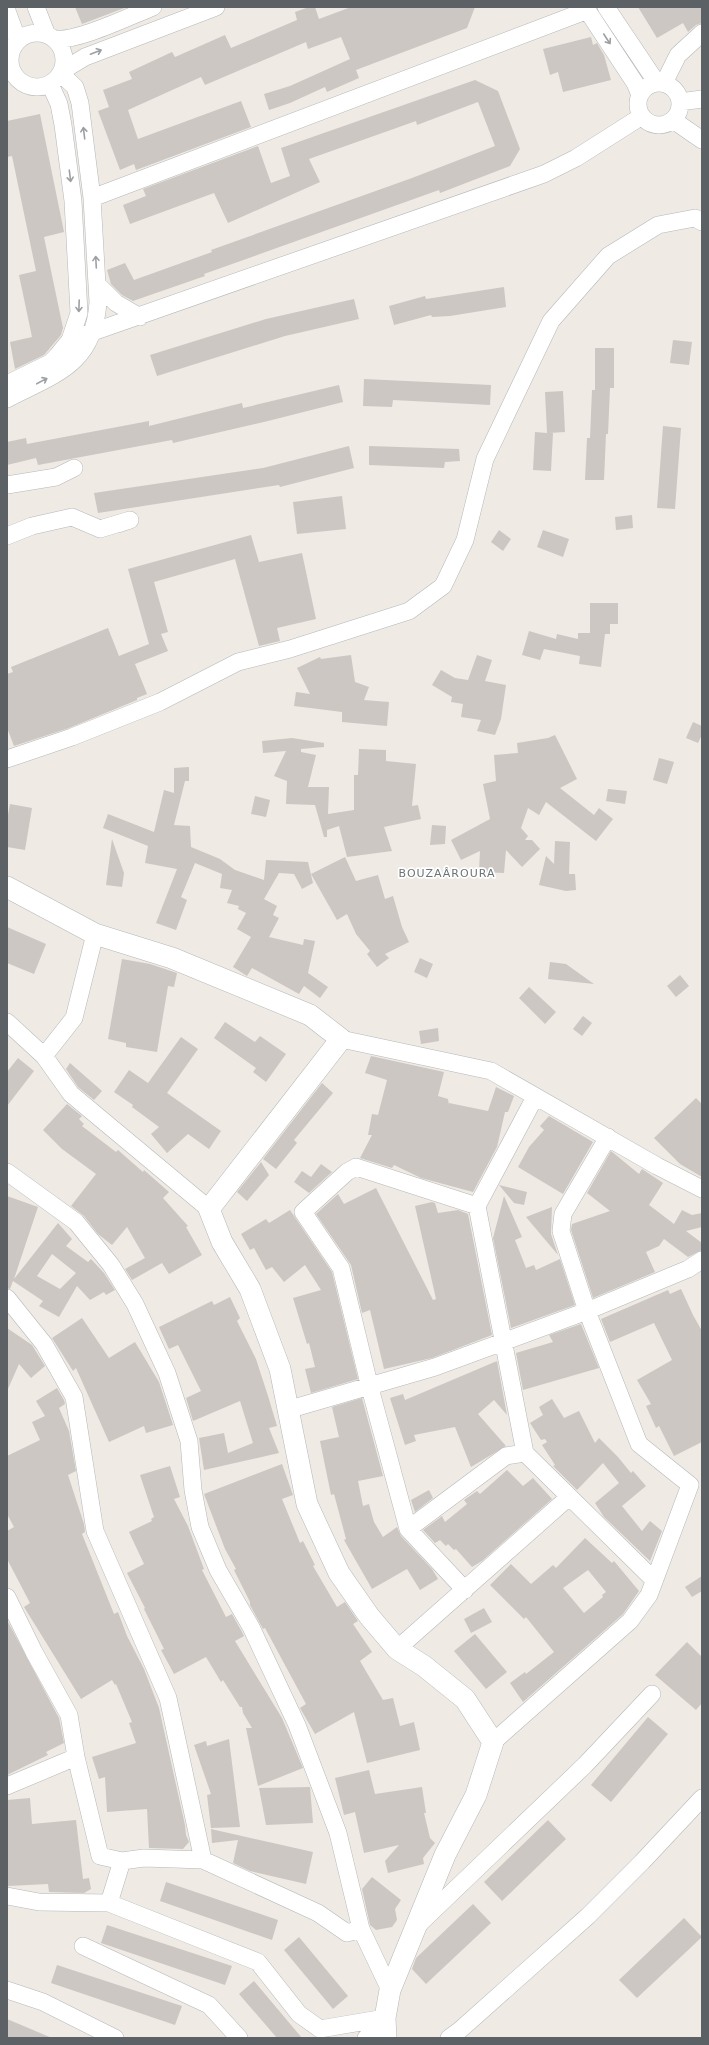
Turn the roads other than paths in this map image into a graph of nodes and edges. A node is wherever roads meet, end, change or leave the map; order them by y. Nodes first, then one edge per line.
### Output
1 (36, 7) edge
2 (153, 7) edge
3 (216, 7) edge
4 (606, 7) edge
5 (587, 8) edge
6 (7, 11) edge
7 (702, 33) edge
8 (50, 37) junction
9 (18, 41) junction
10 (8, 62) edge
11 (58, 76) junction
12 (660, 83) junction
13 (640, 95) junction
14 (702, 100) edge
15 (680, 102) junction
16 (642, 116) junction
17 (673, 120) junction
18 (702, 140) edge
19 (92, 198) junction
20 (702, 222) edge
21 (97, 284) junction
22 (140, 317) junction
23 (94, 332) junction
24 (70, 340) junction
25 (7, 384) edge
26 (7, 399) edge
27 (74, 468) dead end
28 (7, 485) edge
29 (118, 524) dead end
30 (7, 536) edge
31 (7, 759) edge
32 (7, 887) edge
33 (95, 934) junction
34 (7, 1022) edge
35 (341, 1039) junction
36 (44, 1056) junction
37 (535, 1097) junction
38 (608, 1137) junction
39 (7, 1172) edge
40 (702, 1189) edge
41 (476, 1206) junction
42 (209, 1209) junction
43 (702, 1260) edge
44 (7, 1298) edge
45 (587, 1311) junction
46 (503, 1341) junction
47 (370, 1388) junction
48 (287, 1410) junction
49 (525, 1453) junction
50 (569, 1497) junction
51 (408, 1529) junction
52 (654, 1580) junction
53 (465, 1590) junction
54 (7, 1597) edge
55 (397, 1649) junction
56 (652, 1694) dead end
57 (493, 1742) junction
58 (76, 1757) junction
59 (7, 1786) edge
60 (702, 1798) edge
61 (203, 1860) junction
62 (122, 1861) junction
63 (7, 1896) edge
64 (109, 1903) junction
65 (417, 1926) junction
66 (361, 1929) junction
67 (83, 1946) dead end
68 (7, 1990) edge
69 (390, 1990) junction
70 (386, 2028) edge
71 (115, 2038) edge
72 (240, 2038) edge
73 (366, 2038) edge
74 (449, 2038) edge

1 - 8 street
2 - 8 street
11 -> 3 street
4 - 12 street
5 -> 13 street
5 - 19 street
6 - 9 street
7 - 12 street
8 - 9 street
8 - 11 street
9 - 10 street
10 - 11 street
19 -> 11 street
11 -> 24 street
12 - 13 street
12 - 15 street
13 - 16 street
14 - 15 street
15 - 17 street
16 - 17 street
16 - 22 street
17 - 18 street
21 -> 19 street
20 - 31 street
21 - 22 street
21 - 23 street
22 - 23 street
23 - 24 street
26 -> 23 street
24 - 25 street
27 - 28 street
29 - 30 street
32 - 33 street
33 - 35 street
33 - 36 street
34 - 36 street
35 - 37 street
35 - 42 street
36 - 42 street
37 - 38 street
37 - 41 street
38 - 40 street
38 - 45 street
39 - 66 street
41 - 46 street
41 - 47 street
42 - 48 street
43 - 45 street
44 - 61 street
45 - 46 street
45 - 52 street
46 - 47 street
46 - 49 street
47 - 48 street
47 - 51 street
48 - 55 street
49 - 50 street
49 - 51 street
50 - 52 street
50 - 53 street
51 - 53 street
52 - 57 street
53 - 55 street
54 - 58 street
55 - 57 street
56 - 65 street
57 - 65 street
58 - 59 street
58 - 62 street
60 - 74 street
61 - 62 street
61 - 66 street
62 - 64 street
63 - 64 street
64 - 70 street
65 - 69 street
66 - 69 street
67 - 72 street
68 - 71 street
69 - 70 street
70 - 73 street

